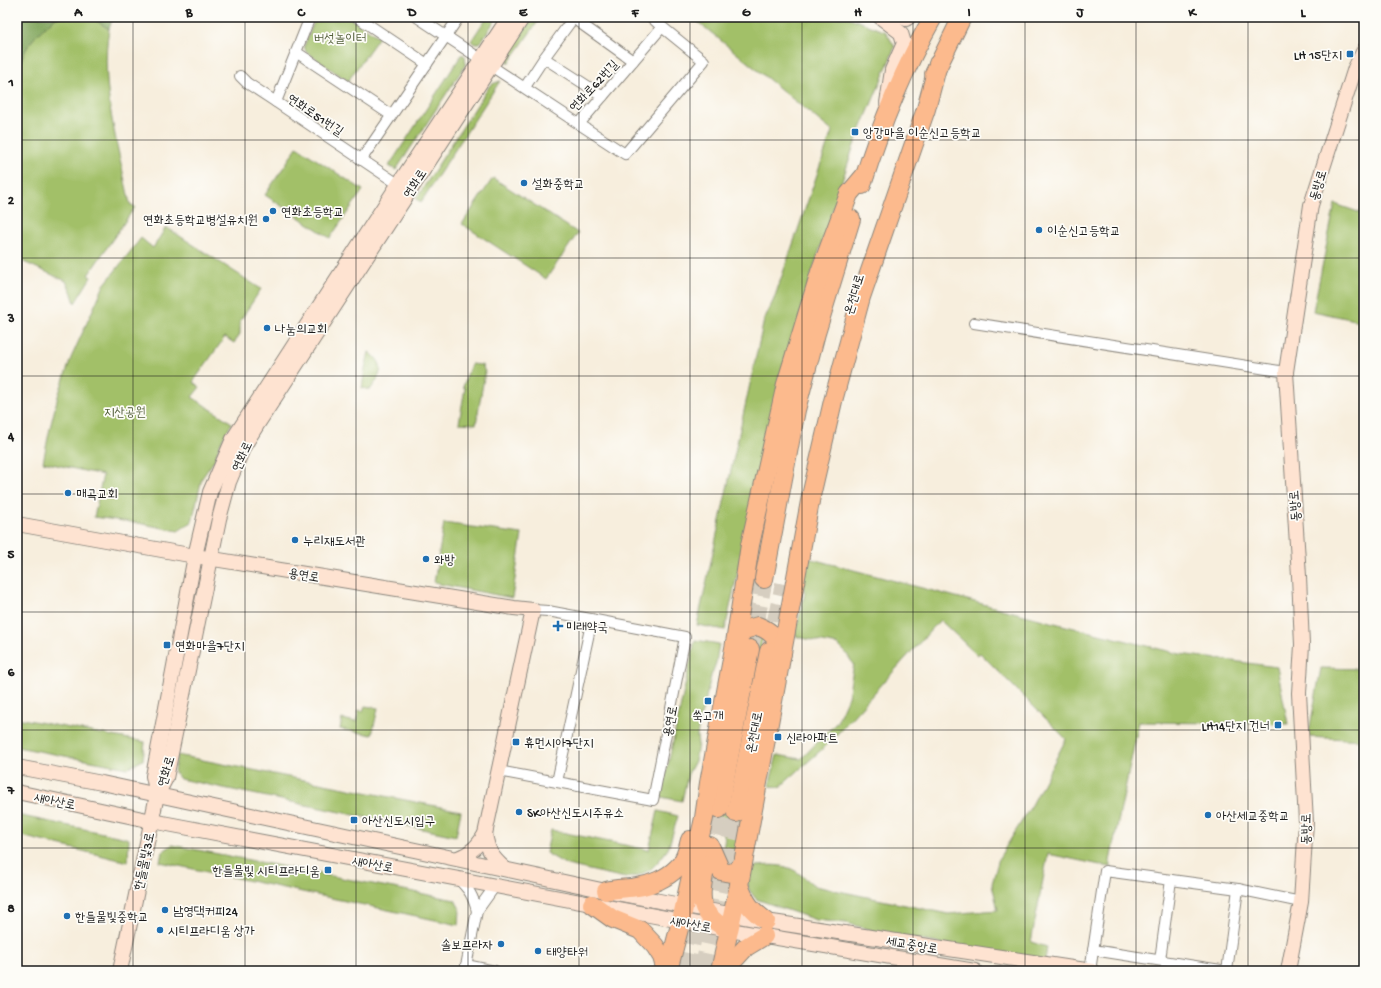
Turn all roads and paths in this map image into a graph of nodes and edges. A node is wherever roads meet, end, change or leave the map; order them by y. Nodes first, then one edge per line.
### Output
1 (310, 17) edge
2 (357, 17) edge
3 (418, 17) edge
4 (459, 17) edge
5 (509, 17) edge
6 (522, 17) edge
7 (574, 17) edge
8 (651, 17) edge
9 (880, 17) edge
10 (901, 17) edge
11 (909, 17) edge
12 (933, 17) edge
13 (962, 17) edge
14 (662, 27) junction
15 (447, 36) junction
16 (1364, 50) edge
17 (296, 52) junction
18 (544, 58) junction
19 (633, 61) junction
20 (486, 62) junction
21 (427, 64) junction
22 (938, 64) junction
23 (240, 76) dead end
24 (524, 87) junction
25 (603, 96) junction
26 (276, 102) junction
27 (391, 115) junction
28 (885, 117) junction
29 (579, 124) junction
30 (361, 160) junction
31 (865, 175) junction
32 (398, 184) junction
33 (974, 323) dead end
34 (1286, 372) junction
35 (17, 524) edge
36 (195, 556) junction
37 (212, 558) junction
38 (764, 580) tunnel mouth
39 (784, 584) tunnel mouth
40 (533, 610) junction
41 (592, 620) junction
42 (743, 646) junction
43 (775, 652) junction
44 (17, 767) edge
45 (498, 771) junction
46 (557, 782) junction
47 (709, 783) junction
48 (17, 792) edge
49 (157, 795) junction
50 (712, 813) junction
51 (736, 813) tunnel mouth
52 (152, 821) junction
53 (485, 834) junction
54 (710, 846) junction
55 (458, 858) junction
56 (743, 863) junction
57 (504, 868) junction
58 (458, 879) junction
59 (1171, 880) junction
60 (739, 885) junction
61 (495, 886) junction
62 (1238, 889) junction
63 (606, 891) junction
64 (1301, 902) junction
65 (592, 904) junction
66 (704, 909) junction
67 (477, 910) junction
68 (683, 913) junction
69 (731, 922) junction
70 (765, 929) junction
71 (1093, 950) junction
72 (1160, 960) junction
73 (1021, 966) edge
74 (465, 968) edge
75 (120, 971) edge
76 (495, 971) edge
77 (667, 971) edge
78 (720, 971) edge
79 (724, 971) edge
80 (975, 971) edge
81 (1091, 971) edge
82 (1227, 971) edge
83 (1231, 971) edge
84 (1288, 971) edge

1 - 17 street, 연화로51번길
2 - 21 street
3 - 15 street
4 - 15 street
5 - 20 street, 연화로
6 - 20 street, 연화로
7 - 18 street
7 - 19 street
8 - 14 street
9 - 28 street
10 - 11 street
12 - 28 highway, 온천대로
13 - 22 highway, 온천대로
14 - 19 street, 연화로62번길
14 - 29 street
15 - 20 street
15 - 21 street
16 - 34 street, 동방로
17 - 26 street, 연화로51번길
17 - 27 street
18 - 24 street
18 - 25 street
19 - 25 street, 연화로62번길
20 - 24 street, 연화로62번길
20 - 32 street, 연화로
20 - 37 street, 연화로
21 - 27 street
22 - 39 highway, 온천대로
22 - 43 highway
23 - 26 street
24 - 29 street, 연화로62번길
25 - 29 street, 연화로62번길
26 - 30 street, 연화로51번길
27 - 30 street
28 - 31 highway, 온천대로
30 - 32 street, 연화로51번길
31 - 38 highway, 온천대로
31 - 42 highway
32 - 36 street, 연화로
33 - 34 street
34 - 64 street, 동방로
35 - 36 street, 용연로
36 - 37 street, 용연로
36 - 49 street, 연화로
37 - 40 street, 용연로
37 - 49 street, 연화로
40 - 41 street, 용연로
40 - 45 street
41 - 46 street
41 - 46 street, 용연로
42 - 43 highway
42 - 47 highway
42 - 50 highway, 온천대로
43 - 51 highway, 온천대로
43 - 56 highway
44 - 49 street, 새아산로
45 - 46 street, 용연로
45 - 53 street
47 - 50 highway
47 - 63 highway
48 - 52 street, 새아산로
49 - 52 street, 한들물빛3로
49 - 55 street, 새아산로
50 - 54 highway
50 - 68 highway
52 - 58 street, 새아산로
52 - 75 street, 한들물빛3로
53 - 55 street
53 - 57 street
54 - 56 highway
54 - 66 highway
55 - 57 street, 새아산로
56 - 60 highway
57 - 63 street, 새아산로
58 - 61 street, 새아산로
58 - 67 street
59 - 62 street
59 - 71 street
59 - 72 street
60 - 69 highway
60 - 70 highway
61 - 65 street, 새아산로
61 - 67 street
62 - 64 street
62 - 82 street
63 - 68 street, 새아산로
64 - 84 street, 동방로
65 - 68 street, 새아산로
65 - 77 highway
66 - 68 street, 새아산로
66 - 69 highway
67 - 74 street
68 - 69 street, 새아산로
68 - 77 highway
69 - 70 street, 세교중앙로
69 - 78 highway
70 - 73 street, 세교중앙로
70 - 79 highway
70 - 80 street, 세교중앙로
71 - 72 street
71 - 81 street
72 - 82 street
73 - 81 street, 세교중앙로
74 - 76 street
82 - 83 street

